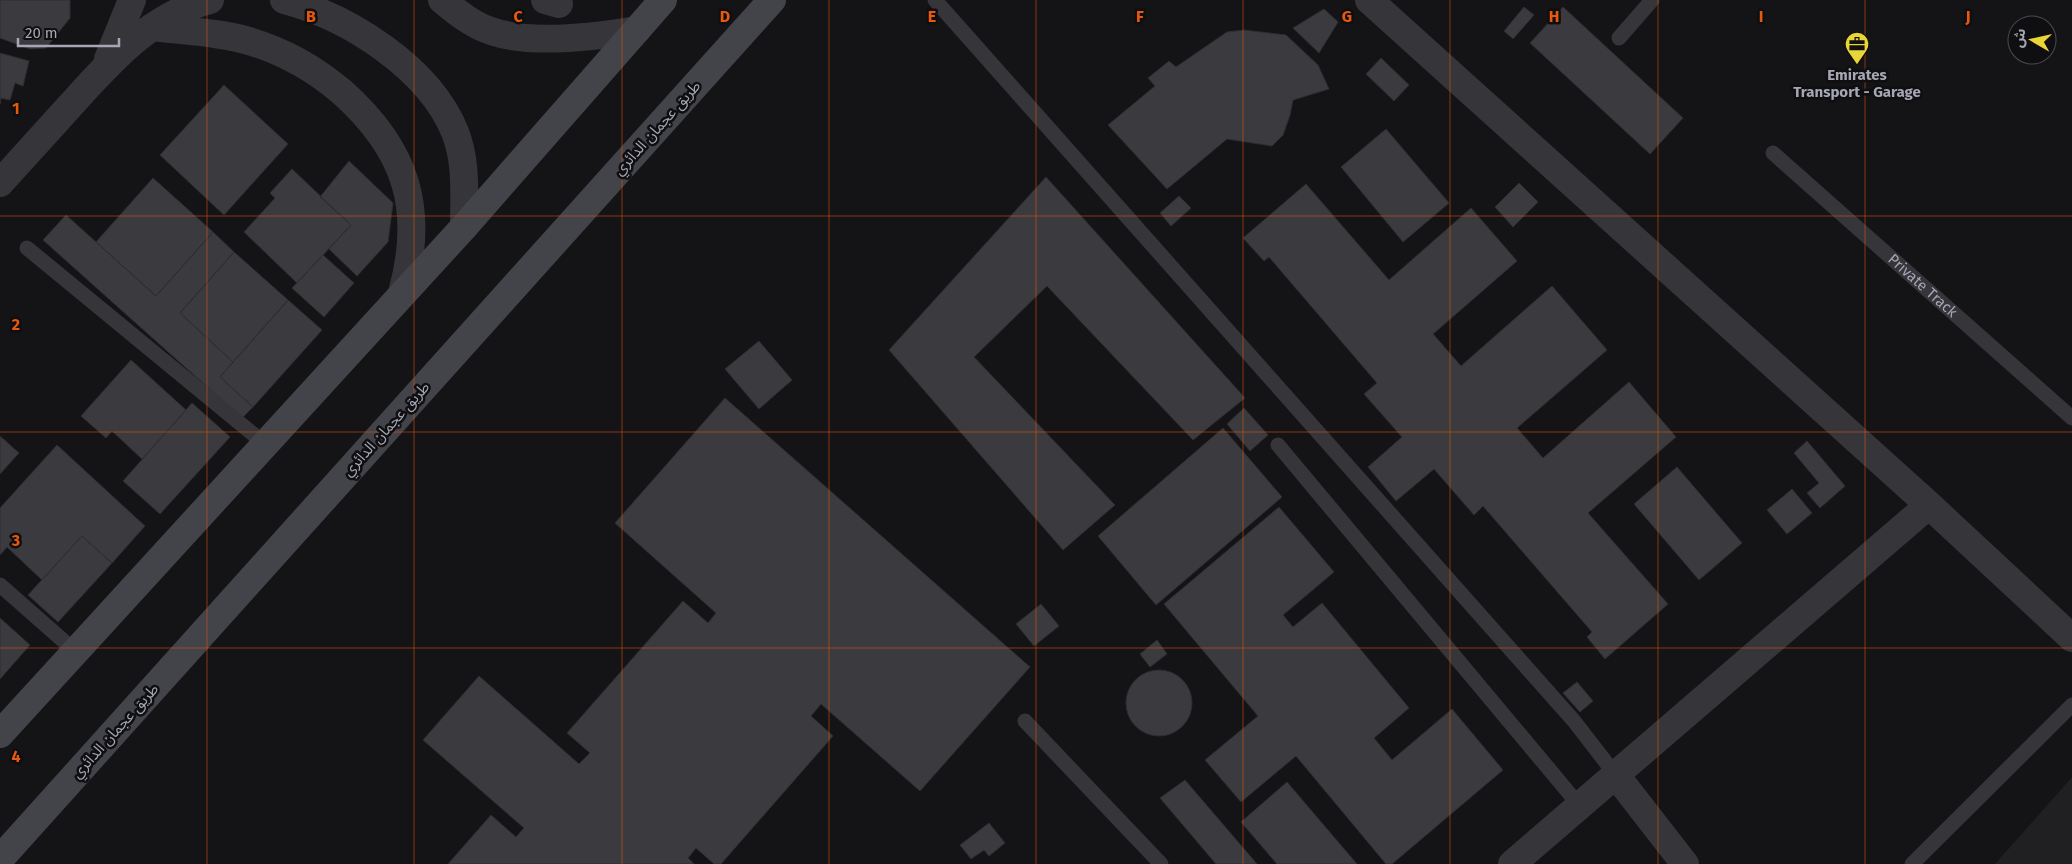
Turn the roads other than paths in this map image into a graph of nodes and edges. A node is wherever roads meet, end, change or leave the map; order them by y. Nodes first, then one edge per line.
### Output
1 (132, 0) edge
2 (210, 0) edge
3 (284, 0) edge
4 (442, 0) edge
5 (663, 0) edge
6 (772, 0) edge
7 (935, 0) edge
8 (1370, 0) edge
9 (1652, 0) edge
10 (152, 27) junction
11 (637, 30) junction
12 (1619, 38) dead end
13 (104, 67) junction
14 (1774, 153) dead end
15 (0, 183) edge
16 (464, 227) junction
17 (27, 248) dead end
18 (402, 293) junction
19 (2072, 418) edge
20 (264, 444) junction
21 (1278, 446) dead end
22 (1929, 505) junction
23 (0, 584) edge
24 (2072, 638) edge
25 (75, 651) junction
26 (2072, 705) edge
27 (1025, 721) dead end
28 (0, 734) edge
29 (1615, 774) junction
30 (1579, 805) junction
31 (0, 859) edge
32 (1161, 864) edge
33 (1512, 864) edge
34 (1685, 864) edge
35 (1912, 864) edge

1 - 13 street
2 - 10 street
3 - 16 street
4 - 11 street
5 - 11 main road
6 - 31 main road, طريق عجمان الدائري
7 - 29 lane
8 - 22 street
9 - 12 lane
10 - 13 street
10 - 18 street
11 - 16 main road
13 - 15 street
14 - 19 lane, Private Track
16 - 18 main road
17 - 20 lane
18 - 20 main road
20 - 25 main road
21 - 30 lane
22 - 24 street
22 - 29 street
23 - 25 lane
25 - 28 main road
26 - 35 lane
27 - 32 lane
29 - 30 street
29 - 34 street
30 - 33 street

